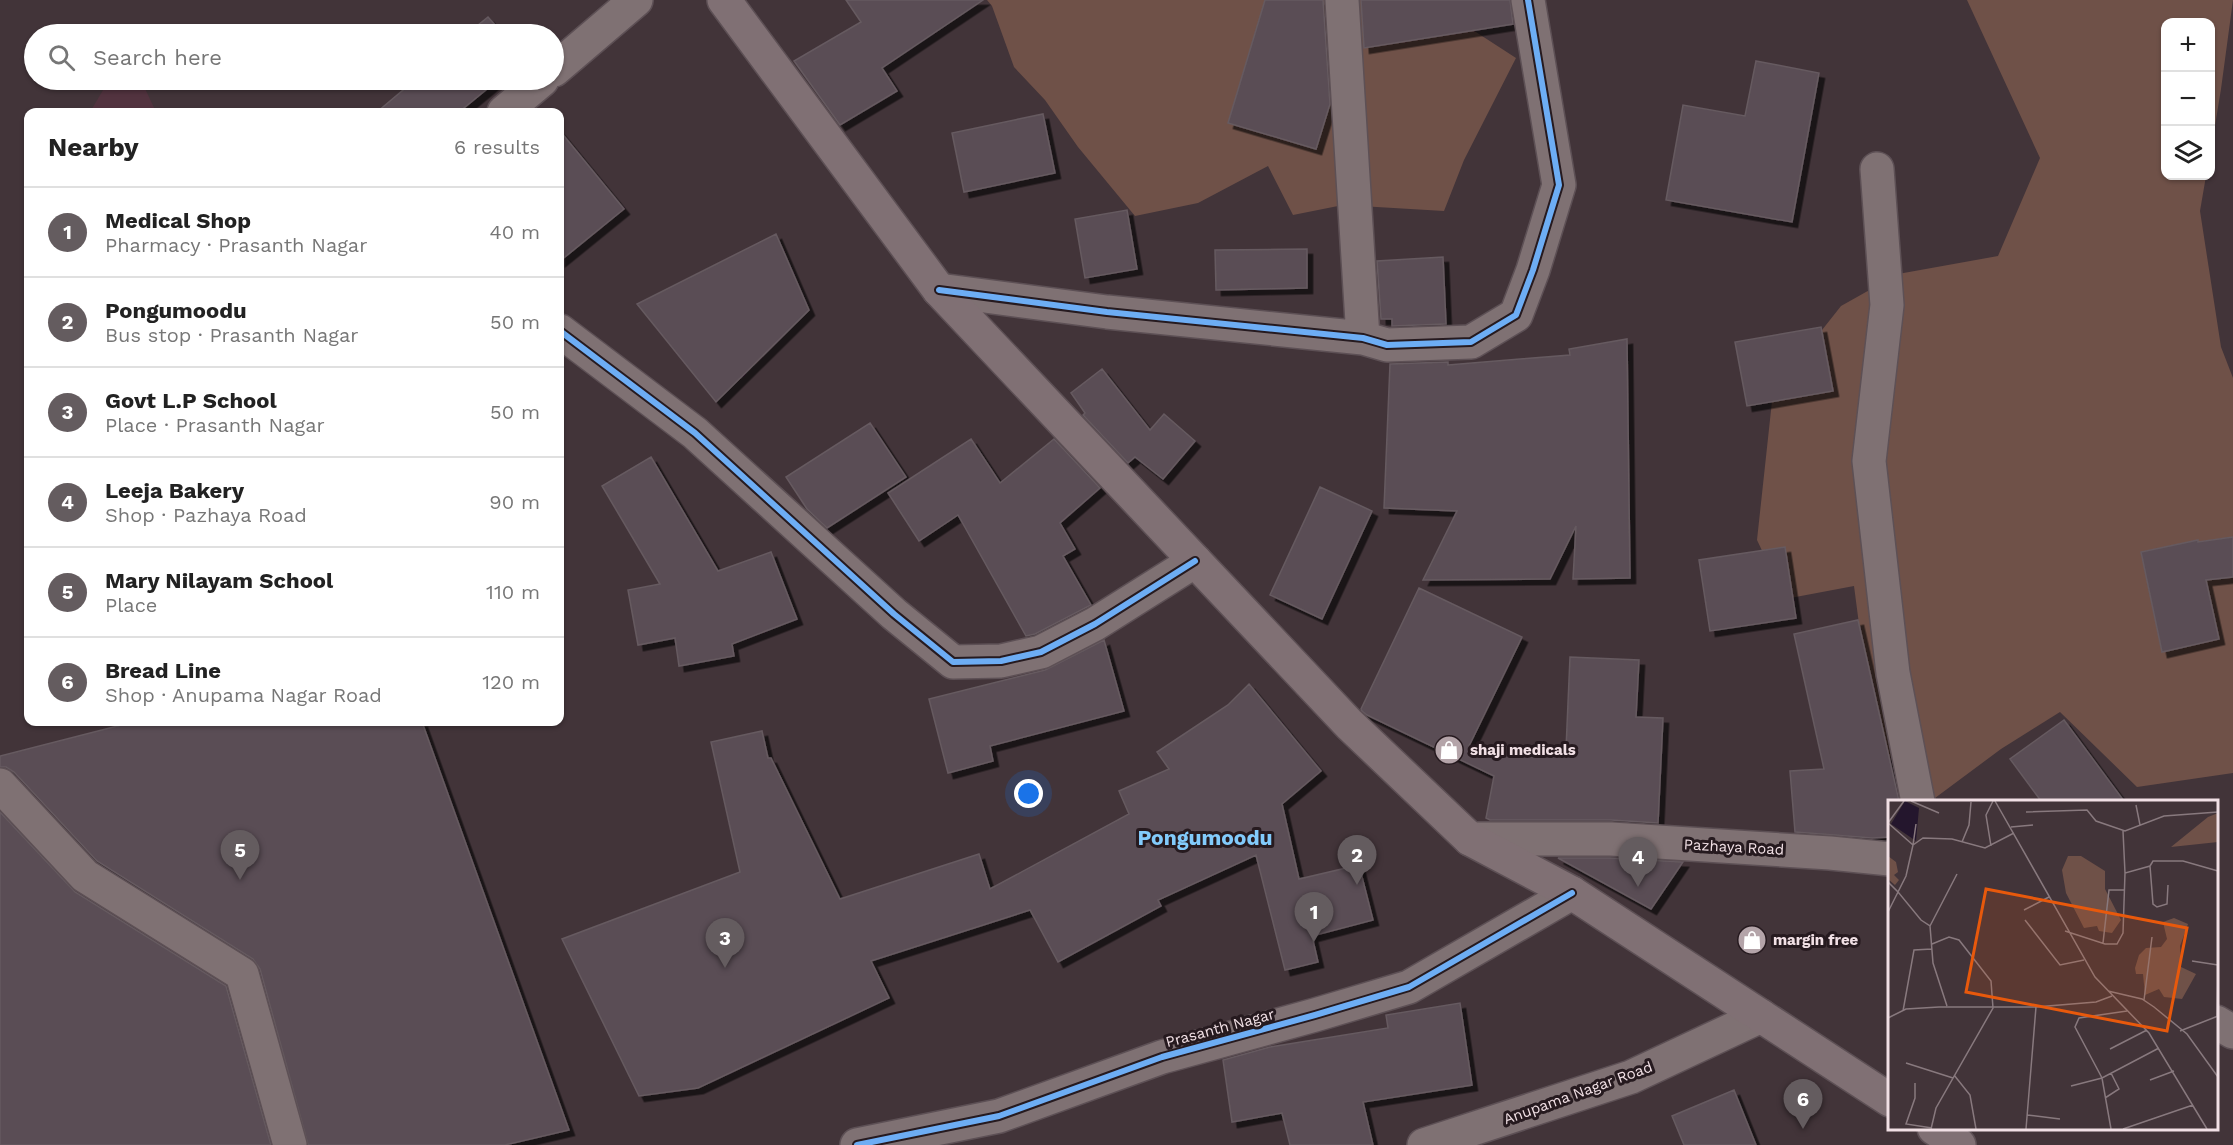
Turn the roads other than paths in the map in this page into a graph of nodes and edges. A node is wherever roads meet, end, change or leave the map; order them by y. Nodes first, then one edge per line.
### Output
1 (636, 0) edge
2 (724, 0) edge
3 (1342, 0) edge
4 (1528, 0) edge
5 (564, 61) edge
6 (530, 90) edge
7 (509, 108) edge
8 (1877, 168) dead end
9 (939, 290) junction
10 (564, 334) edge
11 (1363, 338) junction
12 (1194, 561) junction
13 (0, 785) edge
14 (1918, 800) edge
15 (1470, 839) junction
16 (1888, 859) edge
17 (1572, 893) junction
18 (1761, 1016) junction
19 (2218, 1023) edge
20 (2233, 1032) edge
21 (1888, 1099) edge
22 (1937, 1130) edge
23 (290, 1145) edge
24 (857, 1145) edge
25 (1424, 1145) edge
26 (1959, 1145) edge

1 - 5 street
2 - 9 main road
3 - 11 street
4 - 11 street
6 - 7 street
8 - 14 street
9 - 11 street
9 - 12 main road
10 - 12 street
12 - 15 main road
13 - 23 street
15 - 16 street, Pazhaya Road
15 - 17 main road
17 - 18 main road
17 - 24 street, Prasanth Nagar
18 - 21 main road
18 - 25 street, Anupama Nagar Road
19 - 20 street
22 - 26 main road

